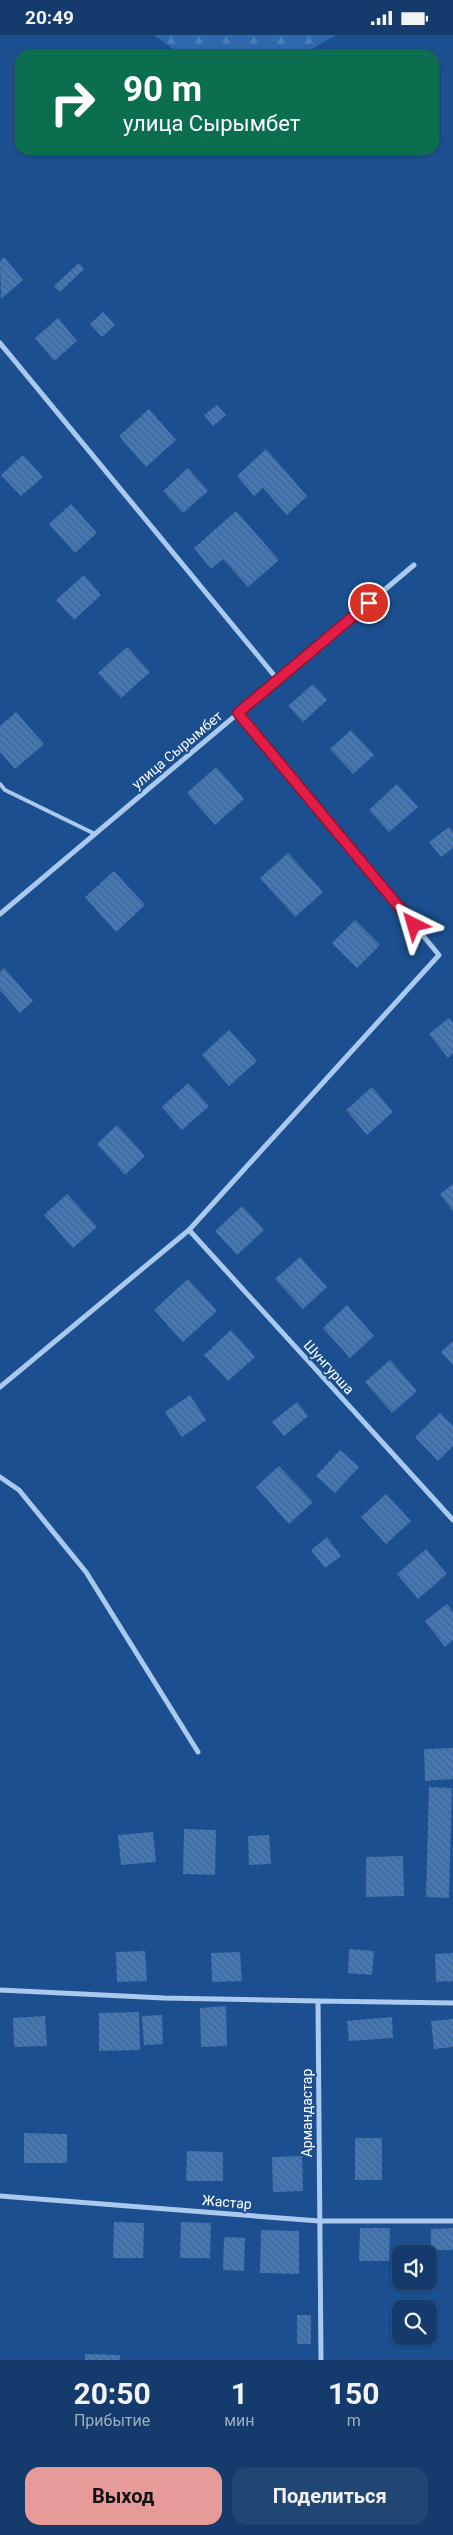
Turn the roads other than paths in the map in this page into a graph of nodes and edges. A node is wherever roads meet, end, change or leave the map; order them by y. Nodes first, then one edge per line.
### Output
1 (0, 343) edge
2 (414, 565) dead end
3 (278, 680) junction
4 (238, 713) junction
5 (0, 784) edge
6 (95, 834) junction
7 (0, 914) edge
8 (189, 1230) junction
9 (0, 1387) edge
10 (0, 1477) edge
11 (453, 1519) edge
12 (198, 1751) dead end
13 (0, 1990) edge
14 (318, 2001) junction
15 (453, 2003) edge
16 (0, 2197) edge
17 (319, 2221) junction
18 (453, 2221) edge
19 (321, 2360) edge

1 - 3 street
2 - 3 street, улица Сырымбет
3 - 4 street, улица Сырымбет
4 - 6 street, улица Сырымбет
4 - 8 street
5 - 6 lane
6 - 7 street, улица Сырымбет
8 - 9 street
8 - 11 street, Шунгурша
10 - 12 street
13 - 14 street
14 - 15 street
14 - 17 street, Армандастар
16 - 17 street, Жастар
17 - 18 street, Жастар
17 - 19 street, Армандастар

